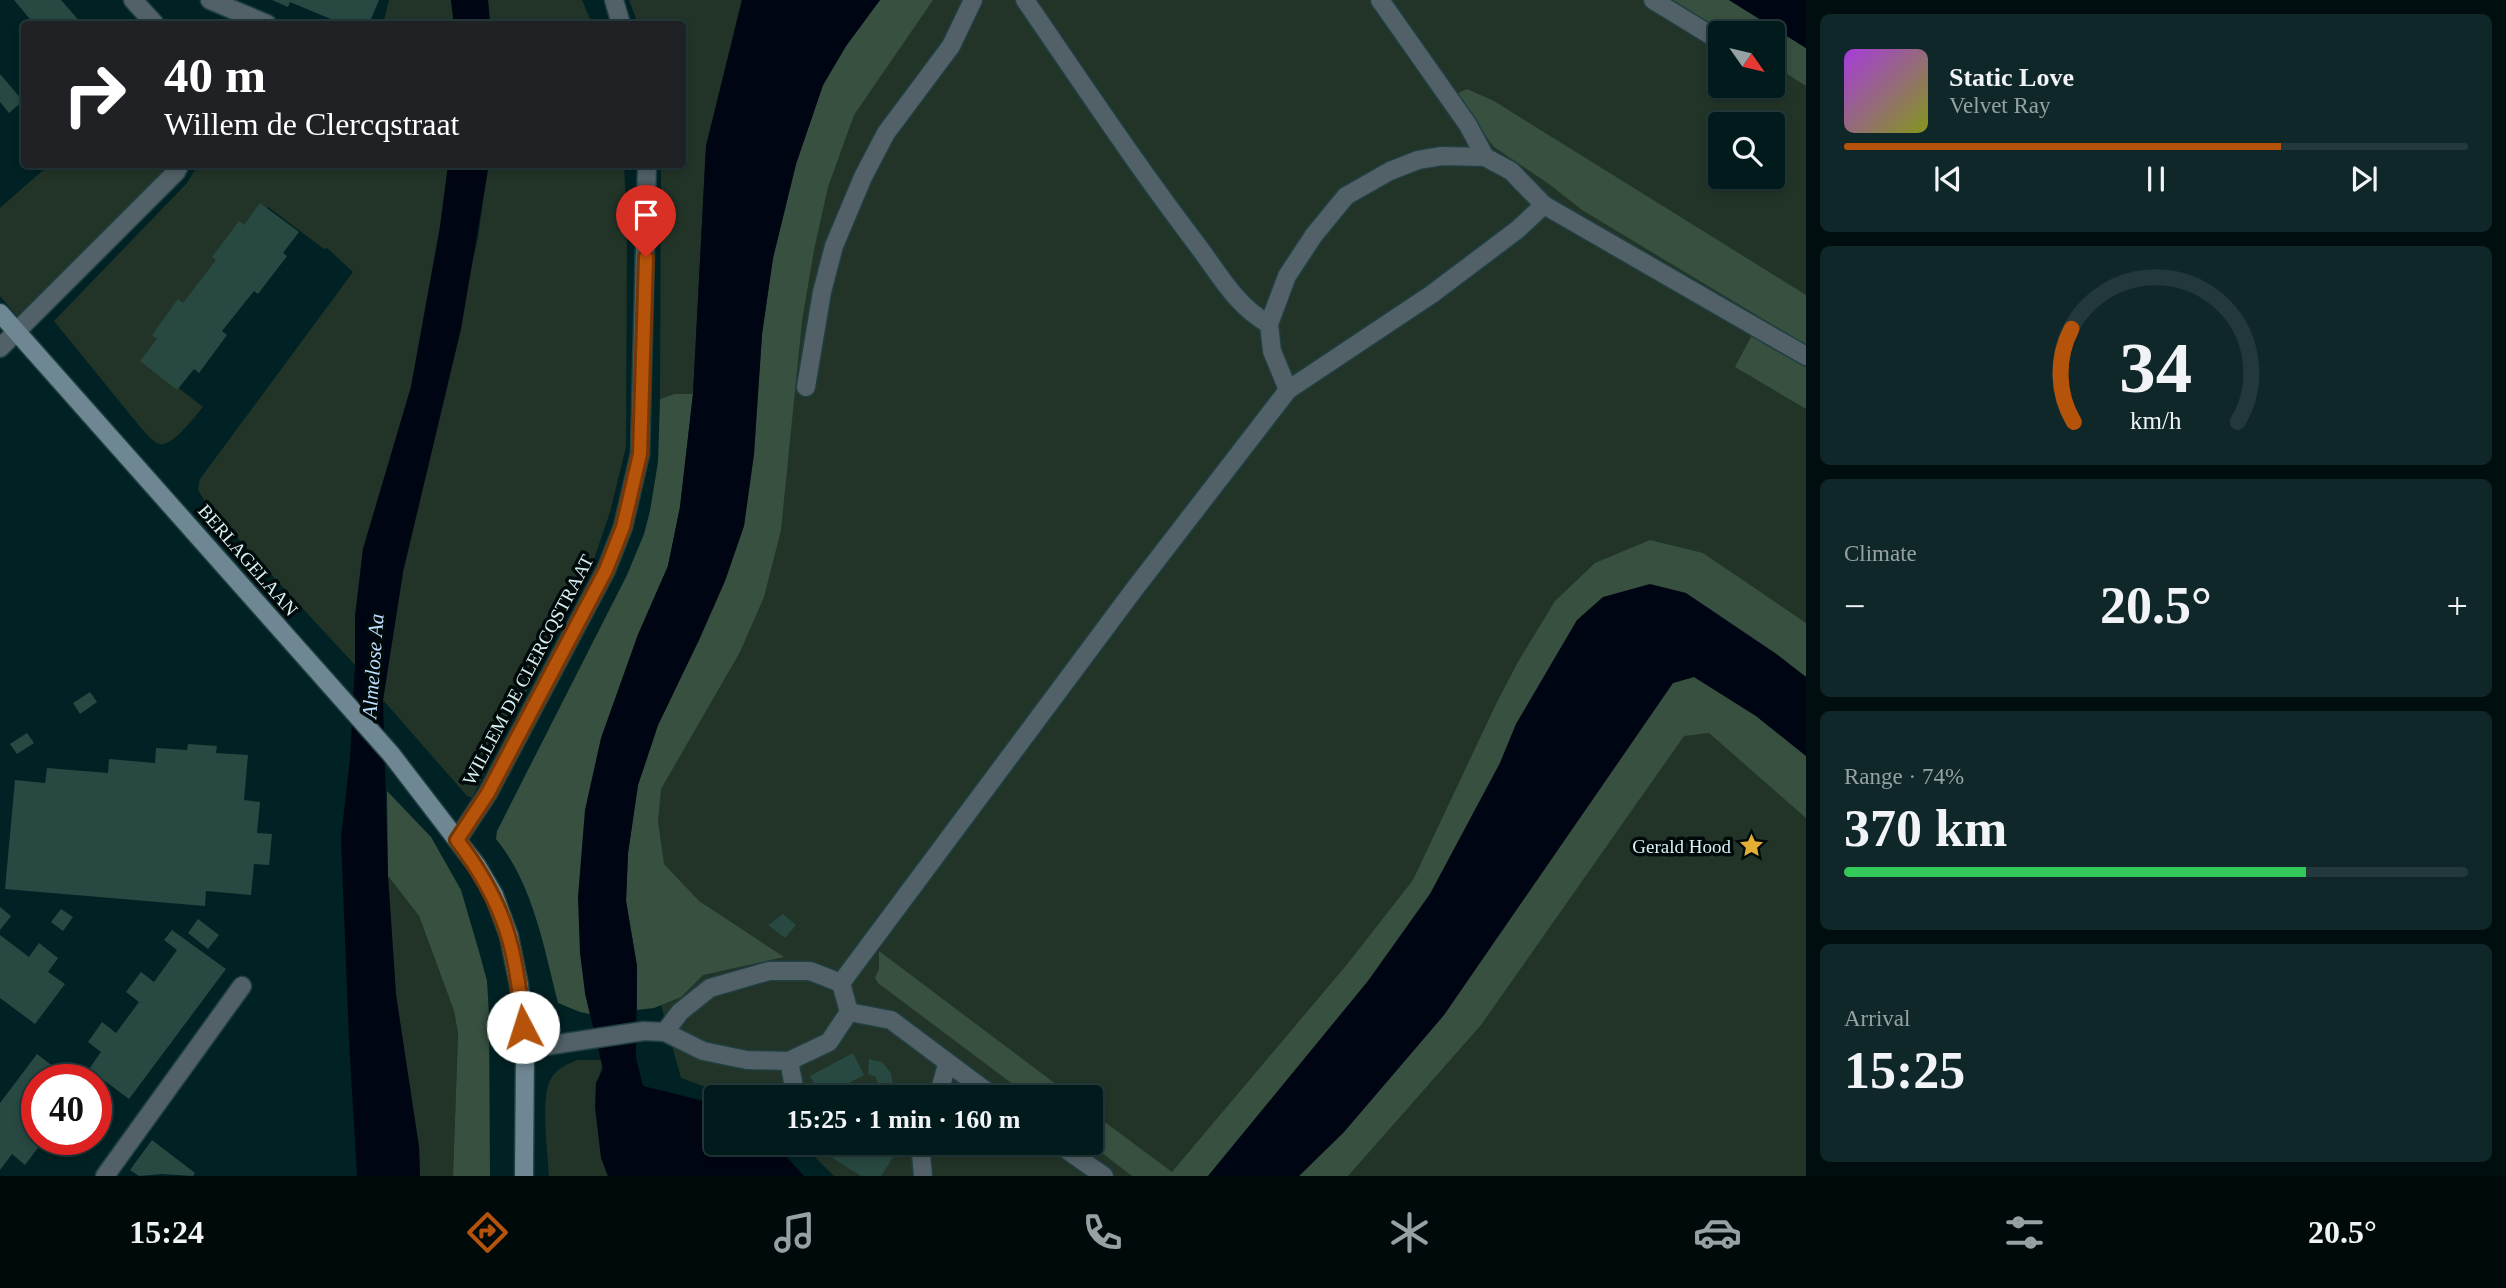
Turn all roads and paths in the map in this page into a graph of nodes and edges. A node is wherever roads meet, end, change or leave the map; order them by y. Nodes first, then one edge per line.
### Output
1 (133, 0) edge
2 (210, 0) edge
3 (614, 0) edge
4 (974, 0) edge
5 (1025, 0) edge
6 (1380, 0) edge
7 (1653, 0) edge
8 (152, 21) edge
9 (260, 21) edge
10 (620, 21) edge
11 (1708, 34) edge
12 (1485, 157) junction
13 (177, 168) edge
14 (647, 168) edge
15 (1545, 205) junction
16 (0, 313) edge
17 (1269, 324) junction
18 (16, 331) junction
19 (0, 348) edge
20 (1806, 356) edge
21 (806, 387) dead end
22 (1288, 390) junction
23 (457, 840) junction
24 (841, 983) junction
25 (242, 986) dead end
26 (849, 1012) junction
27 (665, 1032) junction
28 (525, 1048) junction
29 (789, 1061) junction
30 (947, 1064) junction
31 (794, 1085) edge
32 (941, 1085) edge
33 (976, 1085) edge
34 (921, 1155) edge
35 (1074, 1155) edge
36 (104, 1176) edge
37 (524, 1176) edge
38 (923, 1176) edge
39 (1104, 1176) edge

1 - 8 street
2 - 9 street
3 - 10 street
4 - 21 street
5 - 17 street
6 - 12 street
7 - 11 street
12 - 15 street
12 - 17 street
13 - 18 street
14 - 23 street, WILLEM DE CLERCQSTRAAT
15 - 20 street
15 - 22 street
16 - 18 street, BERLAGELAAN
17 - 22 street
18 - 19 street
18 - 23 street, BERLAGELAAN
22 - 24 street
23 - 28 street
24 - 26 street
24 - 27 street
25 - 36 street
26 - 29 street
26 - 30 street
27 - 28 street
27 - 29 street
28 - 37 street
29 - 31 street
30 - 32 street
30 - 33 street
34 - 38 street
35 - 39 street

